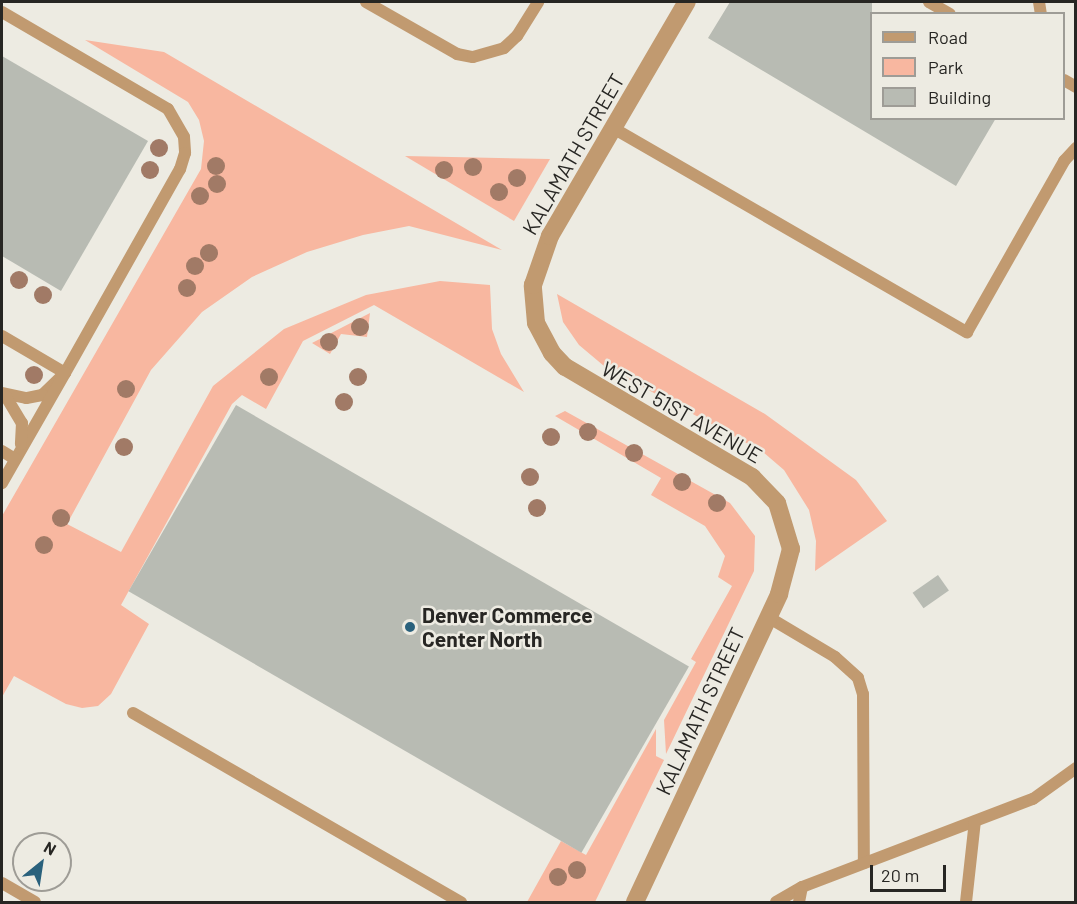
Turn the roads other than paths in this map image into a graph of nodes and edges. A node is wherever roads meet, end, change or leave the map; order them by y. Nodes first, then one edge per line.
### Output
1 (366, 2) edge
2 (538, 2) edge
3 (687, 2) edge
4 (929, 2) edge
5 (2, 12) edge
6 (946, 12) edge
7 (613, 128) junction
8 (1076, 148) edge
9 (2, 336) edge
10 (542, 337) joint
11 (65, 373) junction
12 (2, 451) edge
13 (16, 457) junction
14 (2, 483) edge
15 (788, 534) joint
16 (768, 617) junction
17 (133, 713) dead end
18 (1076, 768) edge
19 (975, 822) junction
20 (864, 863) junction
21 (2, 883) edge
22 (802, 887) junction
23 (35, 903) edge
24 (461, 903) edge
25 (635, 903) edge
26 (776, 903) edge
27 (799, 903) edge
28 (966, 903) edge

1 - 2 lane
3 - 7 street, KALAMATH STREET
4 - 6 lane
5 - 11 lane
7 - 8 lane
7 - 10 street, KALAMATH STREET
9 - 11 lane
10 - 15 street, WEST 51ST AVENUE
11 - 13 lane
11 - 13 lane
12 - 13 lane
13 - 14 lane
15 - 16 street, KALAMATH STREET
16 - 20 lane
16 - 25 street, KALAMATH STREET
17 - 24 lane
18 - 19 lane
19 - 20 lane
19 - 28 lane
20 - 22 lane
21 - 23 lane
22 - 26 lane
22 - 27 lane

